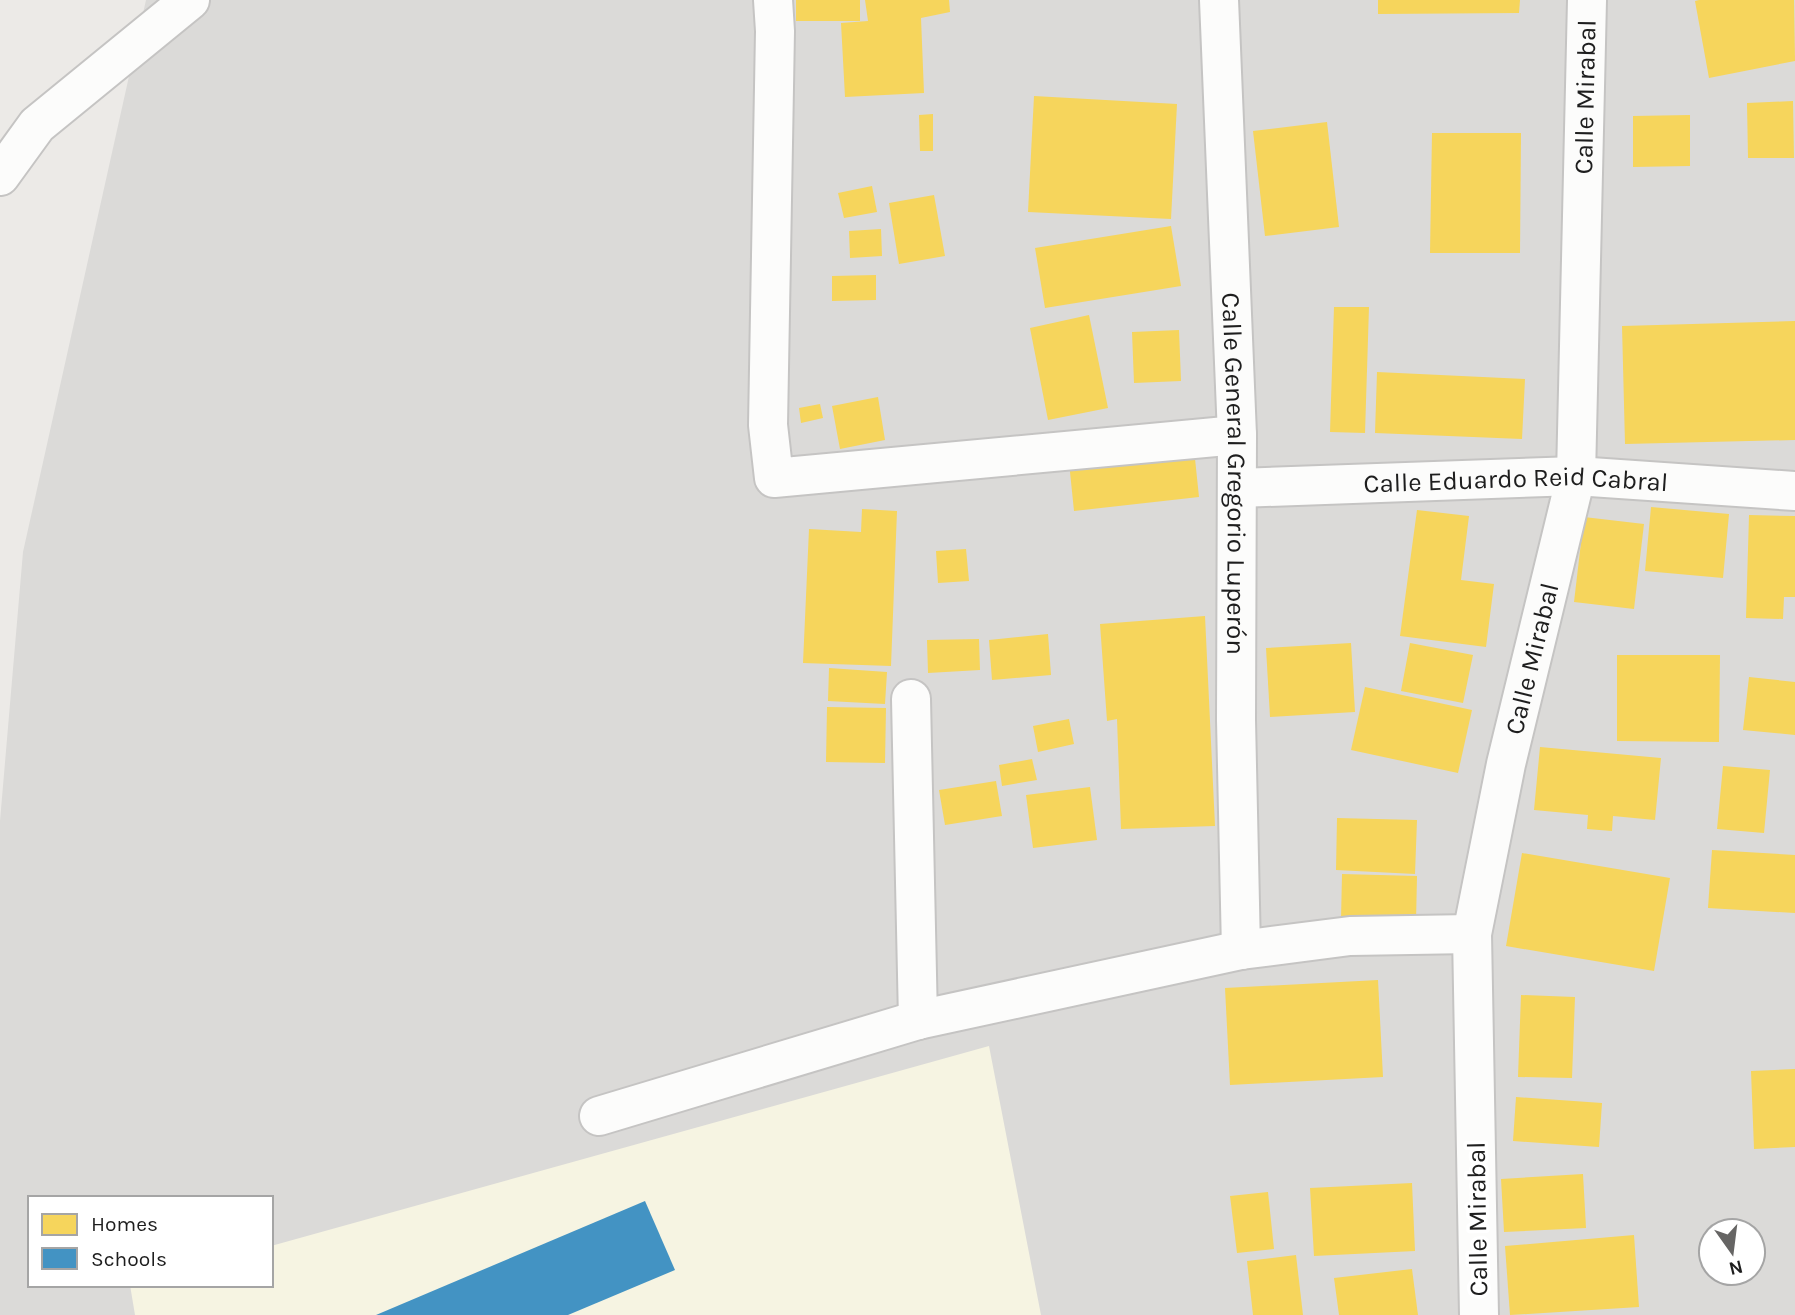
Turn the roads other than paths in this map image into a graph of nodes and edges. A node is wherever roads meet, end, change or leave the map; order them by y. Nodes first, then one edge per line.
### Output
1 (190, 0) edge
2 (773, 0) edge
3 (1219, 0) edge
4 (1587, 0) edge
5 (0, 176) edge
6 (1237, 435) junction
7 (1576, 476) junction
8 (1238, 488) junction
9 (1795, 491) edge
10 (911, 699) dead end
11 (1472, 934) junction
12 (1241, 950) junction
13 (918, 1020) junction
14 (599, 1116) dead end
15 (1479, 1315) edge

1 - 5 street
2 - 6 street
3 - 6 street, Calle General Gregorio Luperón
4 - 7 street, Calle Mirabal
6 - 8 street, Calle General Gregorio Luperón
7 - 8 street, Calle Eduardo Reid Cabral
7 - 9 street, Calle Eduardo Reid Cabral
7 - 11 street, Calle Mirabal
8 - 12 street, Calle General Gregorio Luperón
10 - 13 street
11 - 12 street
11 - 15 street, Calle Mirabal
12 - 13 street
13 - 14 street

